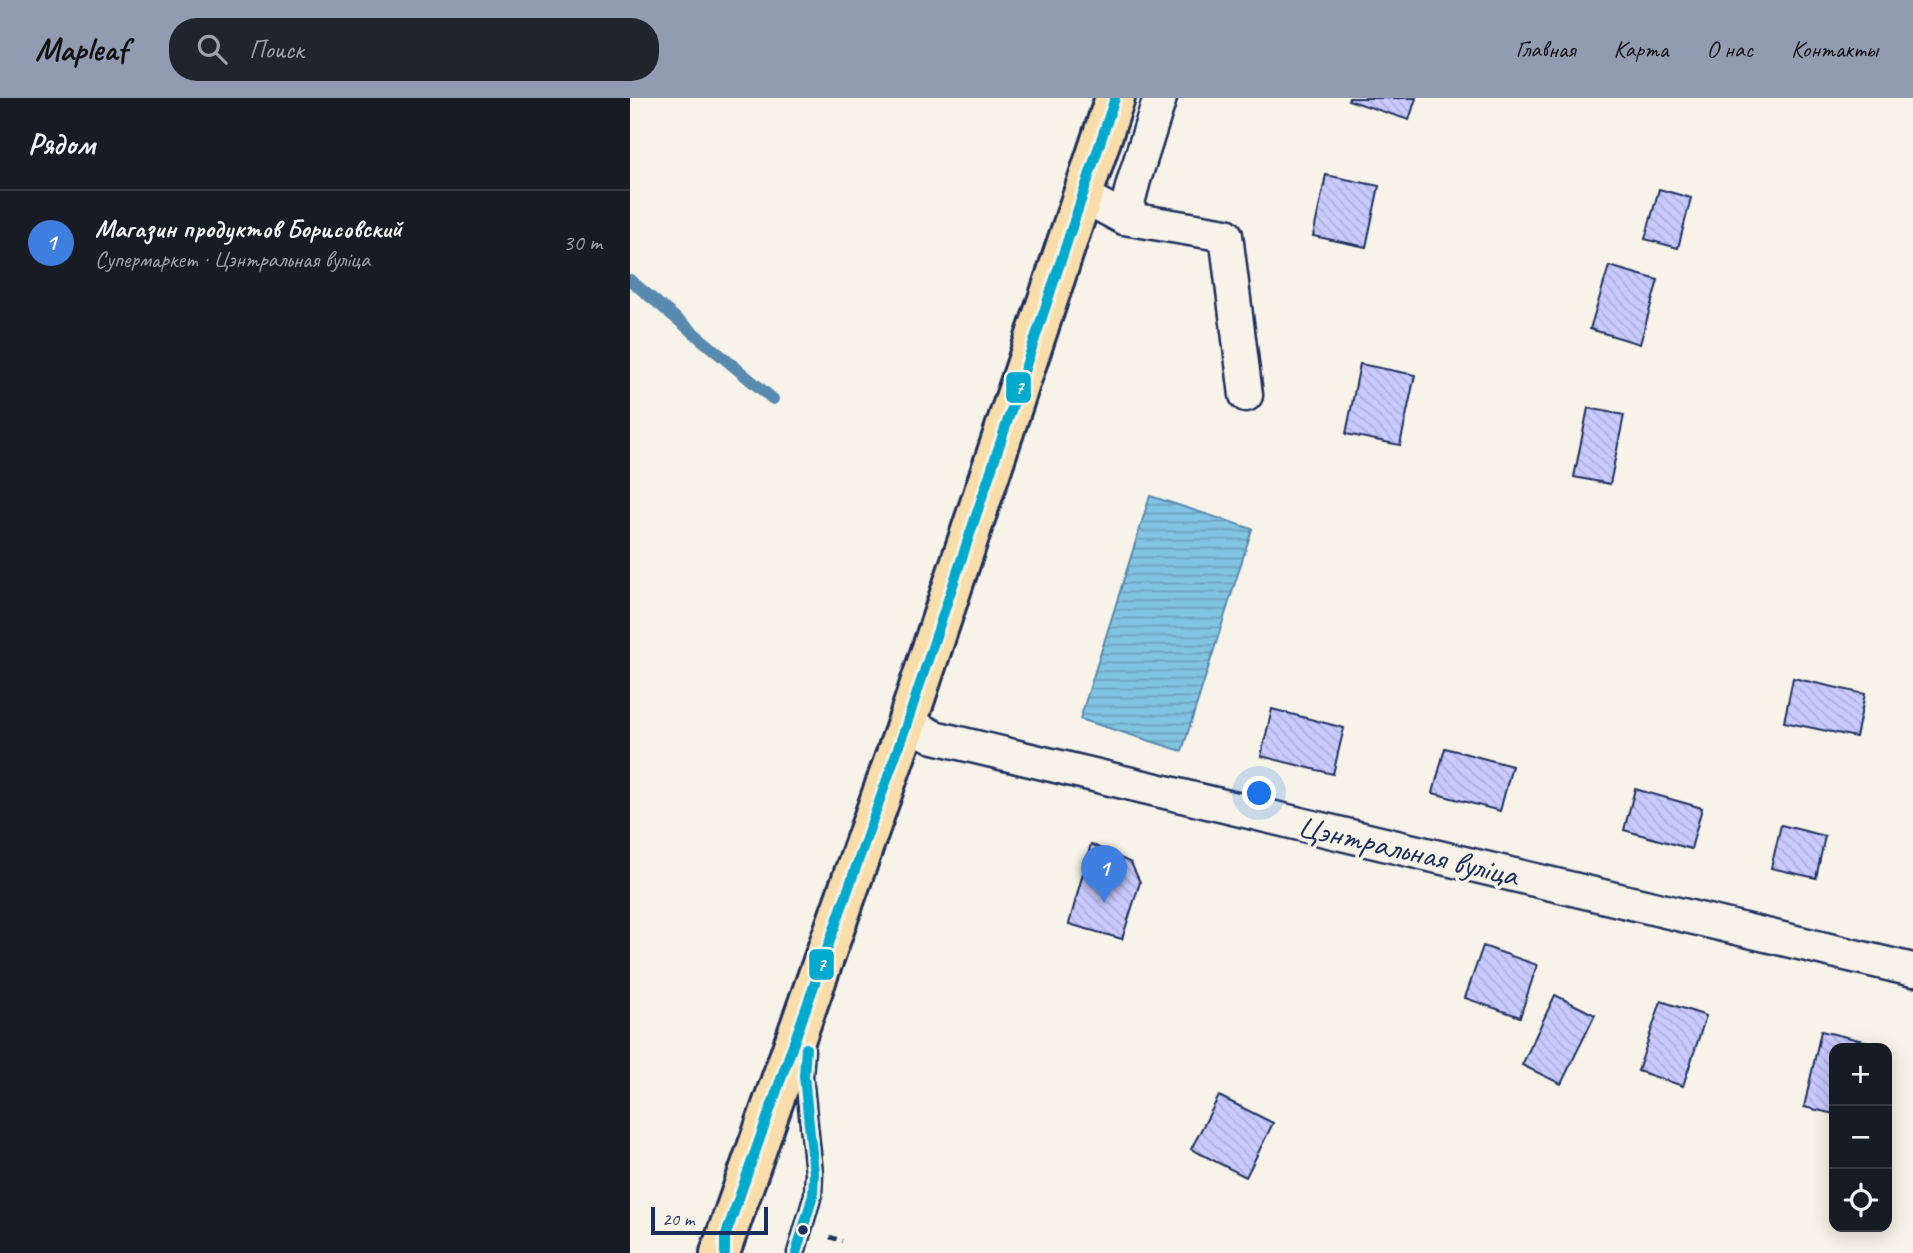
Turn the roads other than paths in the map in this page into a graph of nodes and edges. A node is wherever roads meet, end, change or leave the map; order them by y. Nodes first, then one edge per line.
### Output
1 (1115, 98) edge
2 (1160, 98) edge
3 (1083, 196) junction
4 (1124, 218) junction
5 (1246, 395) dead end
6 (907, 723) junction
7 (1913, 970) edge
8 (808, 1002) junction
9 (723, 1248) edge
10 (796, 1253) edge

1 - 3 main road
2 - 4 street
3 - 4 street
3 - 6 main road
4 - 5 street
6 - 7 street, Цэнтральная вуліца
6 - 8 main road
8 - 9 main road
8 - 10 lane

